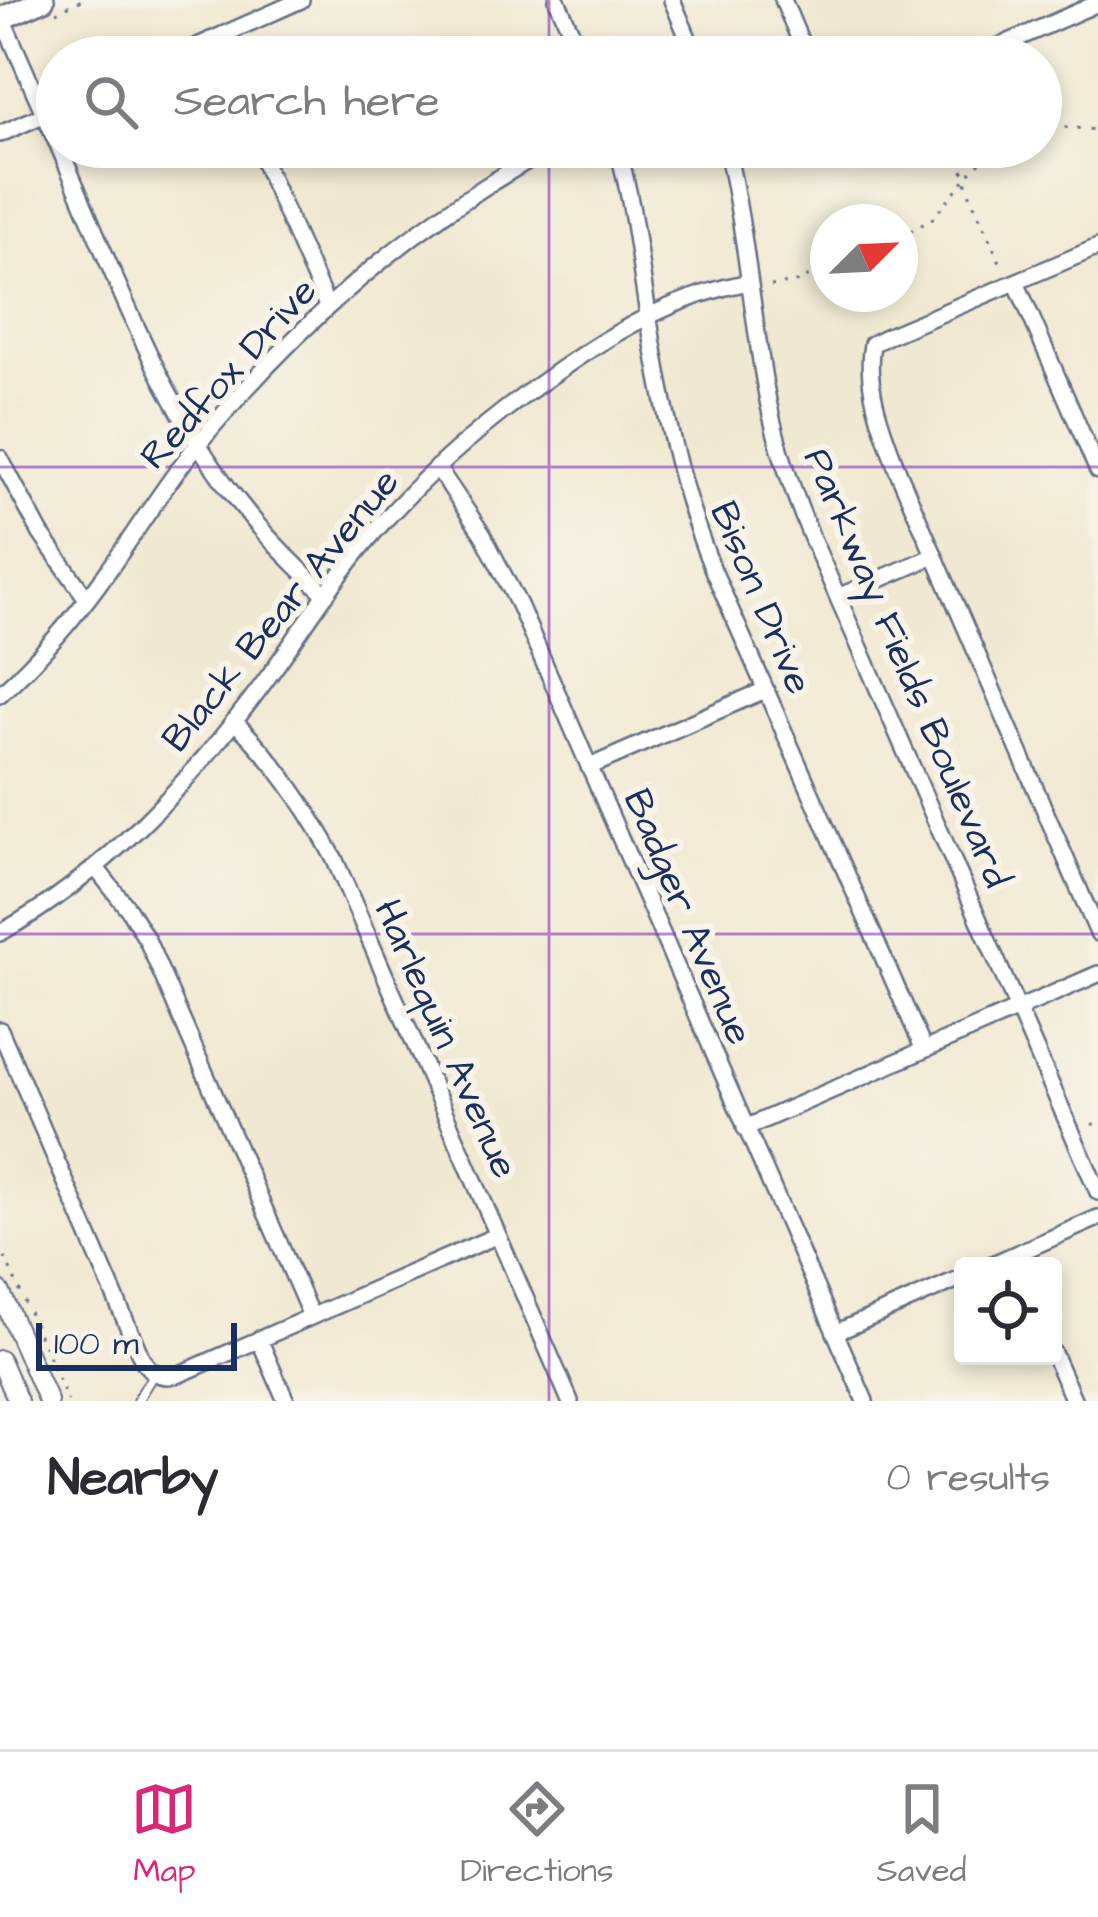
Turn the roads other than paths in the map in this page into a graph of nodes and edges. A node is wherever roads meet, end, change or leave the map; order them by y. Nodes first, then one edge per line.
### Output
1 (43, 0) edge
2 (301, 0) edge
3 (557, 0) edge
4 (783, 0) edge
5 (678, 2) edge
6 (1098, 4) edge
7 (1, 19) edge
8 (219, 36) edge
9 (573, 36) edge
10 (689, 36) edge
11 (798, 36) edge
12 (1024, 36) edge
13 (36, 83) edge
14 (36, 118) edge
15 (0, 134) edge
16 (68, 168) edge
17 (266, 168) edge
18 (518, 168) edge
19 (622, 168) edge
20 (730, 168) edge
21 (1098, 247) edge
22 (749, 282) junction
23 (1016, 282) junction
24 (327, 306) junction
25 (648, 315) junction
26 (198, 444) junction
27 (0, 458) edge
28 (437, 467) junction
29 (1098, 471) edge
30 (934, 556) junction
31 (326, 595) junction
32 (838, 597) junction
33 (87, 598) junction
34 (766, 690) junction
35 (0, 694) edge
36 (234, 721) junction
37 (590, 767) junction
38 (96, 868) junction
39 (0, 933) edge
40 (1098, 933) edge
41 (1098, 974) edge
42 (1018, 1009) junction
43 (0, 1030) edge
44 (924, 1050) junction
45 (745, 1128) junction
46 (1098, 1192) edge
47 (1098, 1218) edge
48 (498, 1235) junction
49 (1021, 1257) edge
50 (954, 1281) edge
51 (0, 1291) edge
52 (311, 1316) junction
53 (835, 1333) junction
54 (259, 1339) junction
55 (0, 1360) edge
56 (1058, 1365) edge
57 (154, 1373) junction
58 (18, 1401) edge
59 (48, 1401) edge
60 (137, 1401) edge
61 (286, 1401) edge
62 (570, 1401) edge
63 (865, 1401) edge
64 (1074, 1401) edge

1 - 7 main road
2 - 8 street
3 - 9 street
4 - 11 street
5 - 10 street
6 - 12 street
7 - 13 street
14 - 15 street
16 - 26 street
17 - 24 street
18 - 24 street, Redfox Drive
19 - 25 street, Bison Drive
20 - 22 street, Parkway Fields Boulevard
21 - 23 street
22 - 25 street, Black Bear Avenue
22 - 32 street, Parkway Fields Boulevard
23 - 29 street
23 - 30 street
24 - 26 street, Redfox Drive
25 - 28 street, Black Bear Avenue
25 - 34 street, Bison Drive
26 - 31 street
26 - 33 street, Redfox Drive
27 - 33 street
28 - 31 street, Black Bear Avenue
28 - 37 street, Badger Avenue
30 - 32 street
30 - 40 street
31 - 36 street, Black Bear Avenue
32 - 42 street, Parkway Fields Boulevard
33 - 35 street, Redfox Drive
34 - 37 street
34 - 44 street, Bison Drive
36 - 38 street, Black Bear Avenue
36 - 48 street, Harlequin Avenue
37 - 45 street, Badger Avenue
38 - 39 street, Black Bear Avenue
38 - 52 street
41 - 42 street
42 - 44 street
42 - 46 street, Parkway Fields Boulevard
43 - 57 street
44 - 45 street
45 - 53 street, Badger Avenue
47 - 49 street
48 - 52 street
48 - 62 street, Harlequin Avenue
50 - 53 street
51 - 59 street
52 - 54 street
53 - 63 street, Badger Avenue
54 - 57 street
54 - 61 street
55 - 58 street
56 - 64 street
57 - 60 lane

